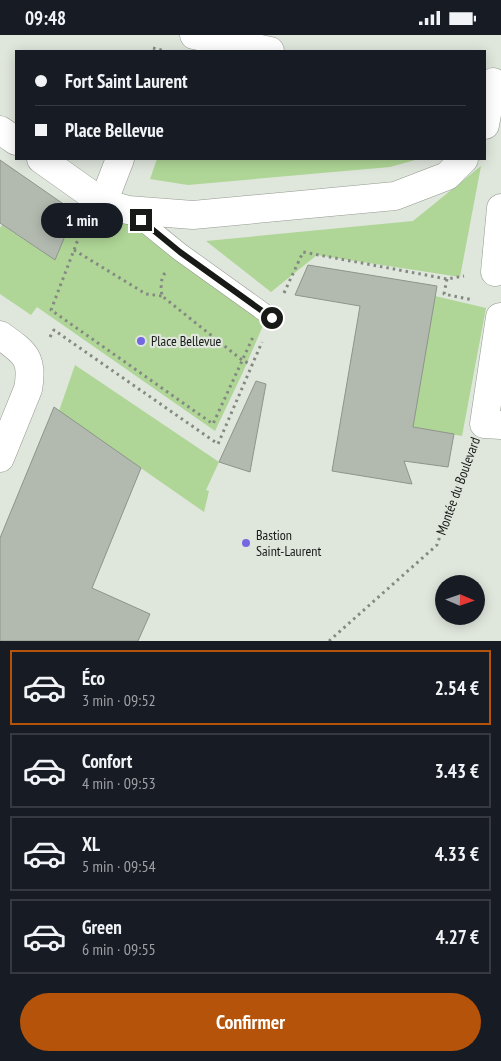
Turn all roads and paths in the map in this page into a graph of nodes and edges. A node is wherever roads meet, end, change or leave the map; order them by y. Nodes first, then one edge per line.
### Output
1 (194, 35) edge
2 (153, 48) dead end
3 (161, 50) edge
4 (265, 50) edge
5 (495, 82) edge
6 (501, 109) edge
7 (486, 121) edge
8 (0, 130) edge
9 (15, 140) edge
10 (43, 160) edge
11 (120, 160) edge
12 (463, 160) edge
13 (105, 201) junction
14 (501, 208) edge
15 (84, 225) dead end
16 (74, 250) junction
17 (168, 269) dead end
18 (494, 271) joint
19 (447, 279) junction
20 (445, 290) dead end
21 (162, 296) junction
22 (500, 317) dead end
23 (272, 318) junction
24 (254, 334) dead end
25 (48, 341) dead end
26 (10, 342) edge
27 (242, 360) junction
28 (252, 365) junction
29 (492, 424) edge
30 (0, 458) edge
31 (329, 641) edge

1 - 4 street
2 - 3 path
5 - 6 street
5 - 7 street
8 - 9 street
10 - 13 street
11 - 13 street
12 - 13 street
13 - 23 lane
14 - 18 street
15 - 16 path
16 - 21 path
16 - 27 path
17 - 21 path
18 - 19 path
19 - 20 path
19 - 23 path
21 - 27 path
22 - 29 street, Montée du Boulevard
23 - 28 path
24 - 27 path
25 - 28 path
26 - 30 street
27 - 28 path
29 - 31 path, Montée du Boulevard

